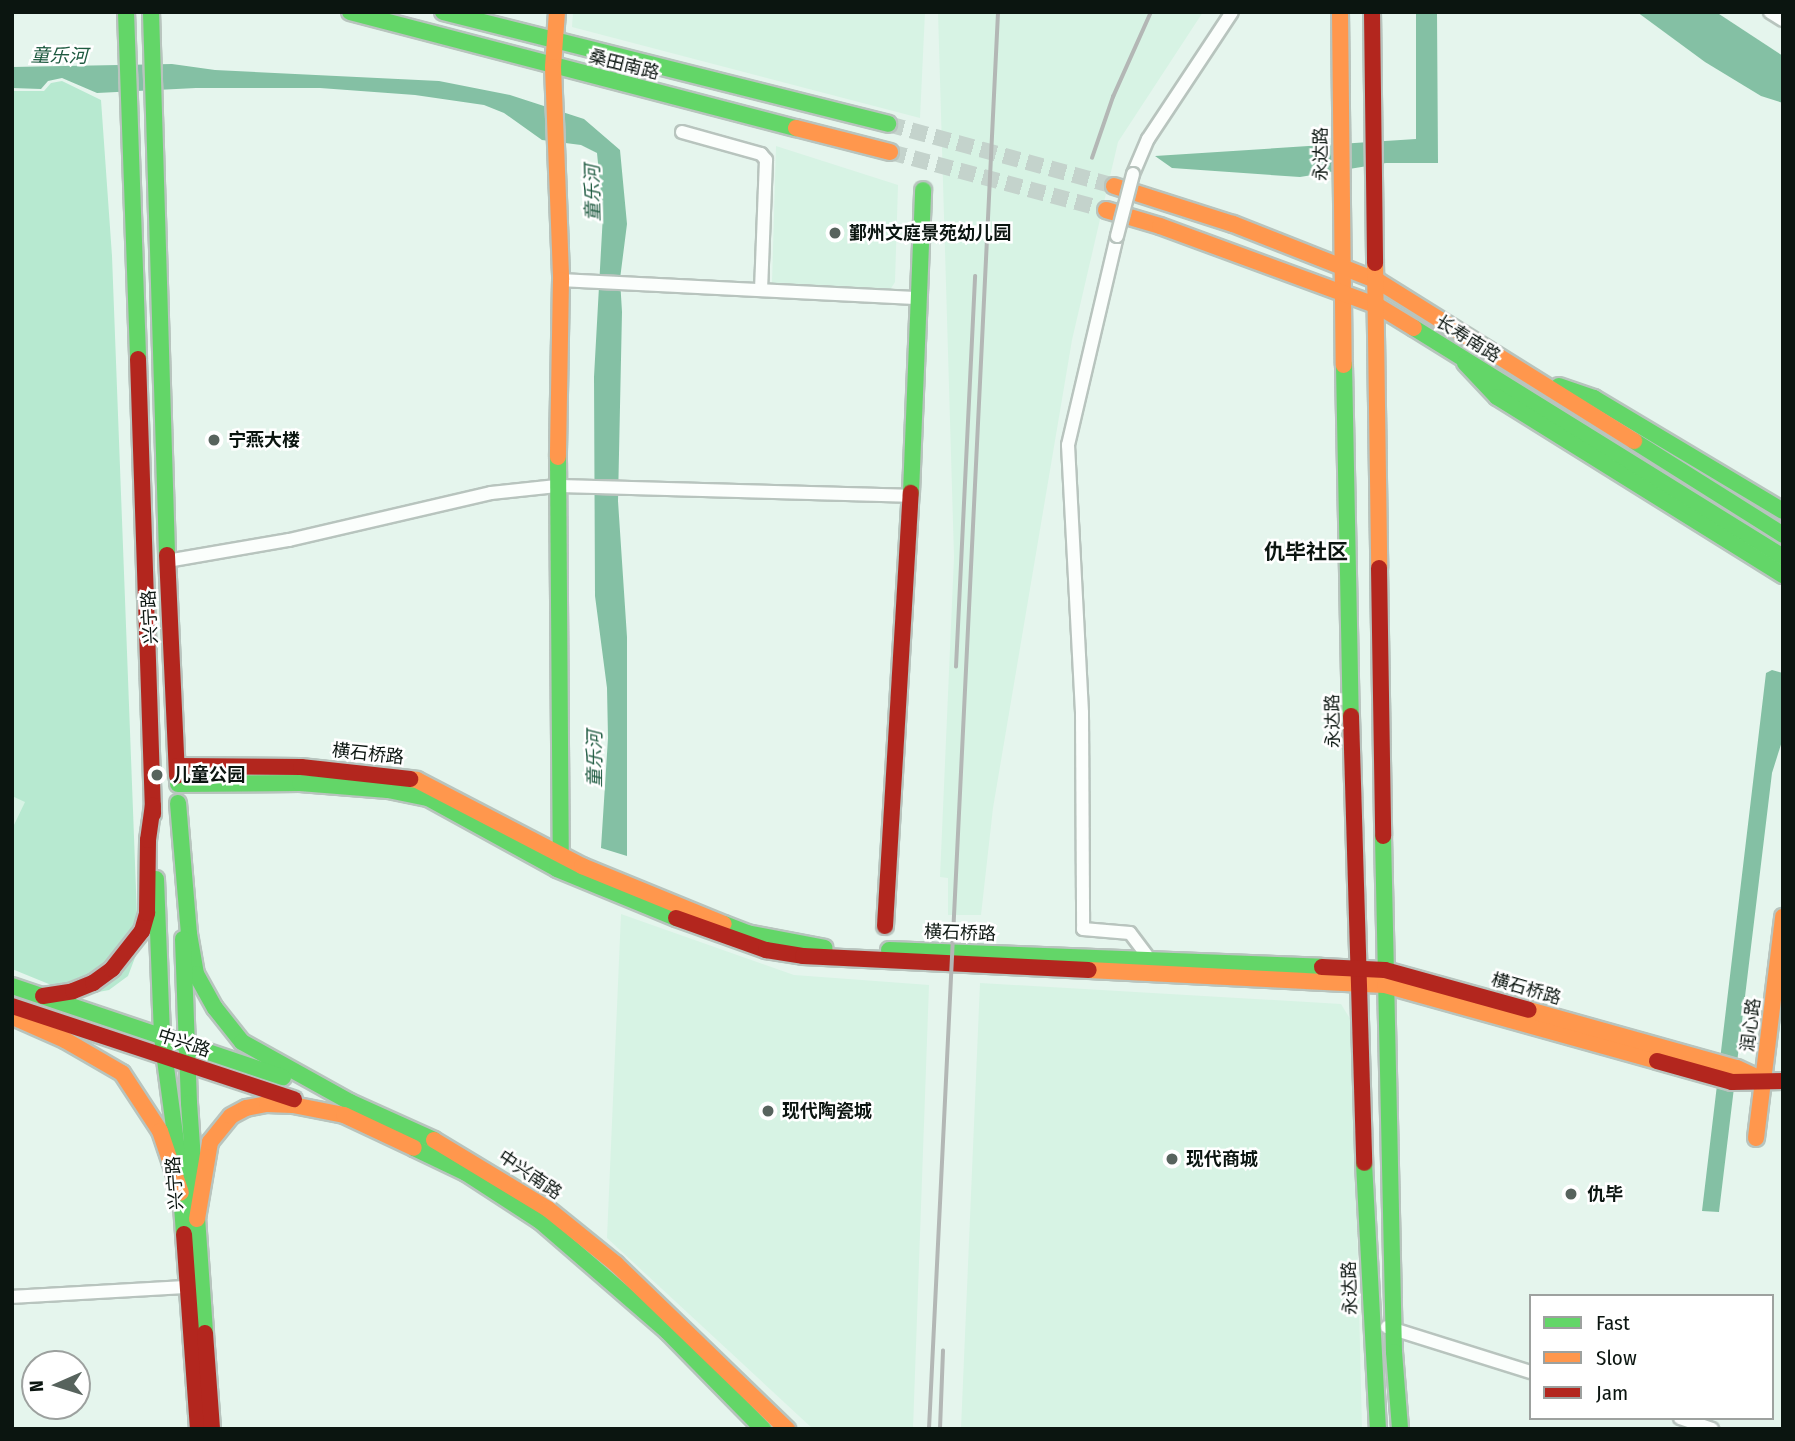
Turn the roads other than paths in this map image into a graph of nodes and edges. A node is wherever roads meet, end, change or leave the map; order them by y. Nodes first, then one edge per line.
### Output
1 (126, 12) edge
2 (151, 12) edge
3 (350, 12) edge
4 (443, 12) edge
5 (557, 12) edge
6 (1232, 12) edge
7 (1340, 12) edge
8 (1372, 12) edge
9 (1770, 12) edge
10 (1783, 20) edge
11 (555, 39) junction
12 (553, 67) junction
13 (888, 124) tunnel mouth
14 (681, 132) dead end
15 (890, 152) tunnel mouth
16 (1114, 186) tunnel mouth
17 (923, 190) dead end
18 (1106, 210) tunnel mouth
19 (1343, 267) junction
20 (561, 280) junction
21 (1378, 281) junction
22 (761, 290) junction
23 (1344, 293) junction
24 (919, 298) junction
25 (1378, 306) junction
26 (1459, 356) junction
27 (1533, 377) junction
28 (557, 486) junction
29 (911, 496) junction
30 (1783, 510) edge
31 (1783, 535) edge
32 (1783, 556) edge
33 (167, 561) junction
34 (1783, 575) edge
35 (177, 766) junction
36 (178, 784) junction
37 (178, 803) junction
38 (153, 805) junction
39 (561, 855) junction
40 (1783, 917) edge
41 (885, 926) dead end
42 (1152, 962) junction
43 (1357, 976) junction
44 (1385, 978) junction
45 (12, 986) edge
46 (42, 996) junction
47 (12, 1006) edge
48 (12, 1014) edge
49 (162, 1037) junction
50 (188, 1046) junction
51 (165, 1057) junction
52 (189, 1064) junction
53 (1763, 1080) junction
54 (1783, 1082) edge
55 (347, 1109) junction
56 (231, 1116) joint
57 (1756, 1138) dead end
58 (181, 1193) junction
59 (544, 1215) junction
60 (197, 1219) junction
61 (188, 1287) junction
62 (12, 1297) edge
63 (1370, 1322) junction
64 (1394, 1329) junction
65 (1529, 1371) edge
66 (1686, 1420) edge
67 (198, 1429) edge
68 (212, 1429) edge
69 (763, 1429) edge
70 (787, 1429) edge
71 (1378, 1429) edge
72 (1400, 1429) edge
73 (1712, 1429) edge

1 - 38 main road, 兴宁路
2 - 33 main road, 兴宁路
3 - 12 main road, 桑田南路
4 - 11 main road, 桑田南路
5 - 11 main road
6 - 42 street, bridge
7 - 19 main road, 永达路
8 - 21 main road
9 - 10 street
11 - 12 main road
11 - 13 main road, 桑田南路
12 - 15 main road, 桑田南路
12 - 20 main road
14 - 22 street
16 - 19 main road, 长寿南路
17 - 24 main road
18 - 23 main road, 长寿南路
19 - 21 main road, 长寿南路
19 - 23 main road, 永达路
20 - 22 street
20 - 28 main road
21 - 25 main road
21 - 27 main road, 长寿南路
22 - 24 street
23 - 25 main road, 长寿南路
23 - 43 main road, 永达路
24 - 29 main road
25 - 26 main road, 长寿南路
25 - 44 main road
26 - 32 main road, 长寿南路
26 - 34 main road
27 - 30 main road
27 - 31 main road, 长寿南路
28 - 29 street
28 - 33 street
28 - 39 main road
29 - 41 main road
33 - 35 main road, 兴宁路
35 - 36 main road, 兴宁路
35 - 39 main road, 横石桥路
36 - 37 main road, 兴宁路
36 - 43 main road, 横石桥路
37 - 50 main road, 兴宁路
37 - 55 main road, 中兴南路
38 - 46 main road
38 - 49 main road, 兴宁路
39 - 42 main road, 横石桥路
40 - 53 main road, 润心路
42 - 43 main road, 横石桥路
43 - 44 main road, 横石桥路
43 - 63 main road, 永达路
44 - 53 main road, 横石桥路
44 - 64 main road
45 - 46 main road, 中兴路
46 - 49 main road, 中兴路
47 - 51 main road, 中兴路
48 - 58 main road, 兴宁路
49 - 50 main road, 中兴路
49 - 51 main road, 兴宁路
50 - 52 main road, 兴宁路
50 - 55 main road, 中兴路
51 - 52 main road, 中兴路
51 - 58 main road, 兴宁路
52 - 55 main road, 中兴路
52 - 60 main road, 兴宁路
53 - 54 main road, 横石桥路
53 - 57 main road, 润心路
55 - 56 main road, 中兴南路
55 - 59 main road, 中兴南路
56 - 60 main road, 兴宁路
58 - 61 main road, 兴宁路
59 - 69 main road, 中兴南路
59 - 70 main road, 中兴南路
60 - 68 main road, 兴宁路
61 - 62 street
61 - 67 main road, 兴宁路
63 - 64 street
63 - 71 main road, 永达路
64 - 65 street
64 - 72 main road
66 - 73 street

